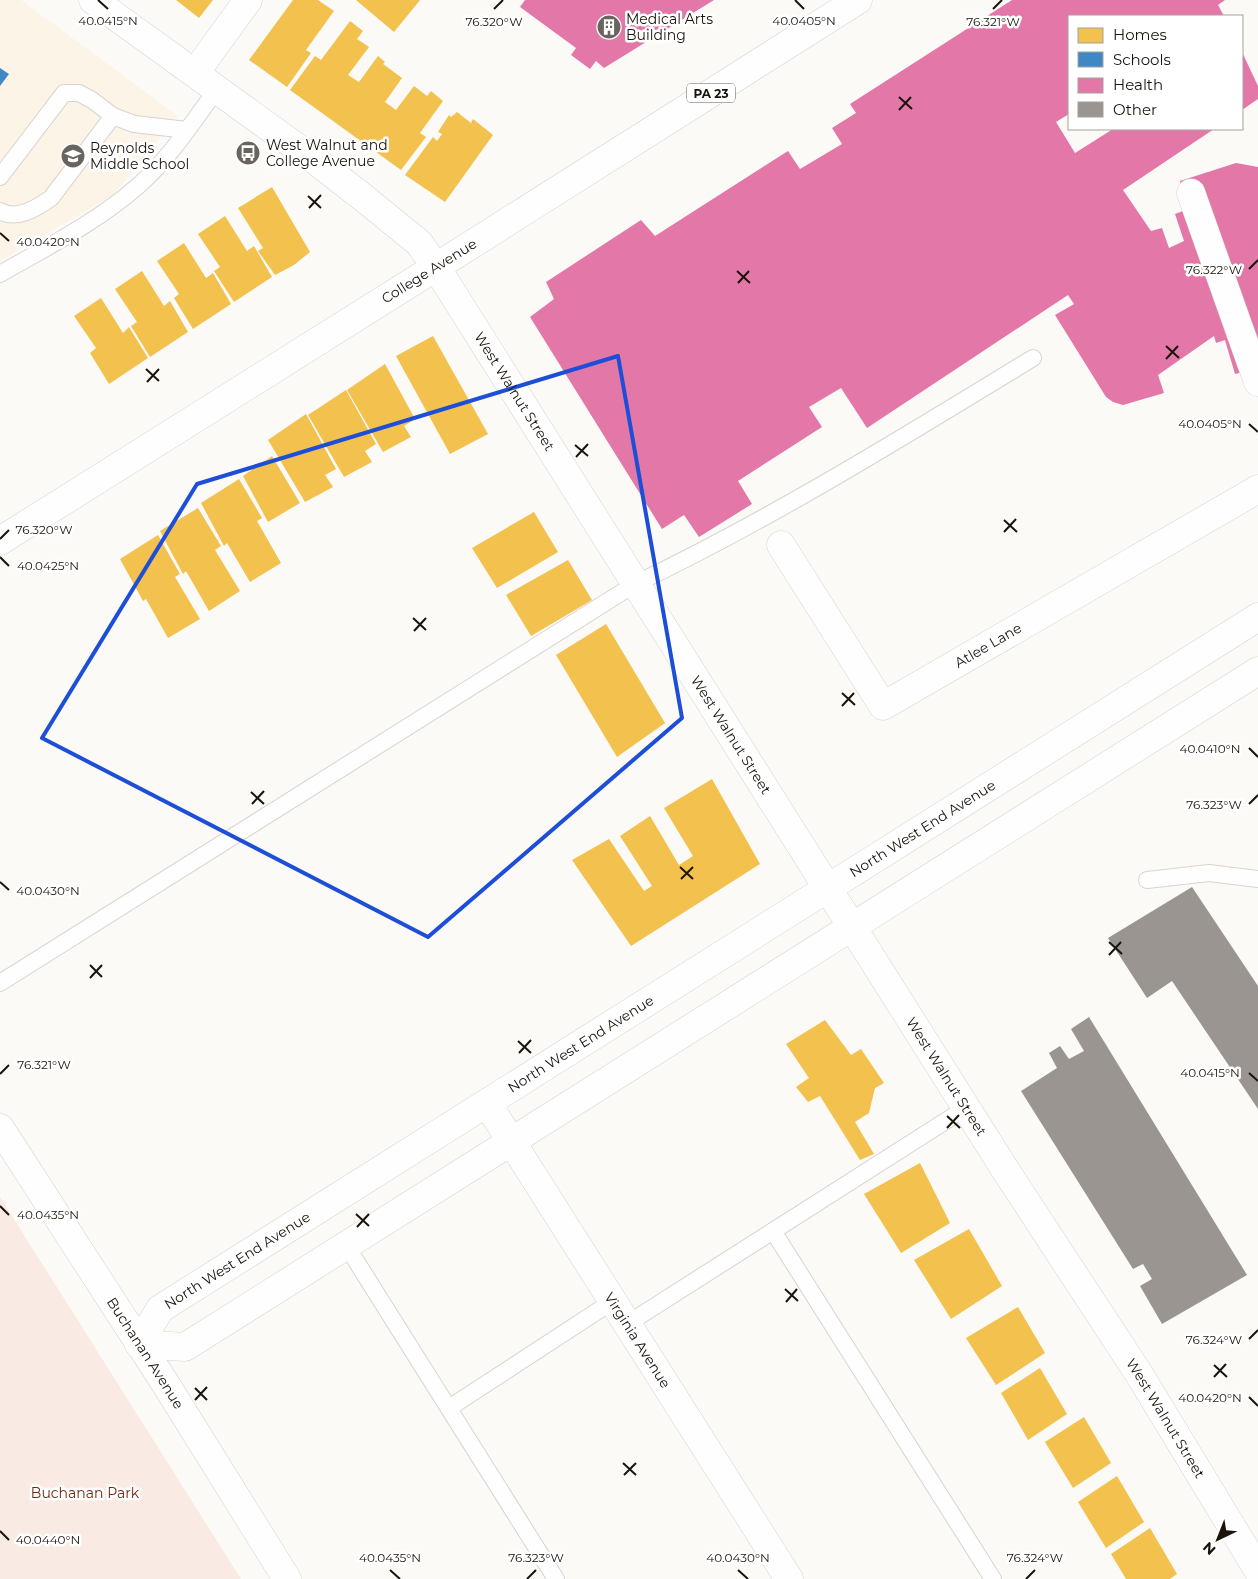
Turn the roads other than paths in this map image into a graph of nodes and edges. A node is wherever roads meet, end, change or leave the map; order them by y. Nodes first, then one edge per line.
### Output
1 (93, 0) edge
2 (248, 0) edge
3 (858, 0) edge
4 (195, 74) junction
5 (217, 90) junction
6 (112, 116) junction
7 (187, 130) junction
8 (0, 177) edge
9 (1191, 193) dead end
10 (0, 212) edge
11 (436, 267) junction
12 (0, 274) edge
13 (1033, 358) dead end
14 (1258, 382) edge
15 (1258, 489) edge
16 (0, 541) edge
17 (781, 545) dead end
18 (635, 584) junction
19 (1258, 617) edge
20 (1258, 671) edge
21 (1258, 879) edge
22 (1147, 880) dead end
23 (828, 888) junction
24 (852, 927) junction
25 (0, 983) edge
26 (487, 1103) junction
27 (966, 1108) junction
28 (0, 1128) edge
29 (511, 1142) junction
30 (773, 1231) junction
31 (346, 1245) junction
32 (620, 1313) junction
33 (139, 1344) junction
34 (449, 1408) junction
35 (1258, 1570) edge
36 (287, 1579) edge
37 (556, 1579) edge
38 (789, 1579) edge
39 (993, 1579) edge

1 - 4 street, West Walnut Street
2 - 4 street
3 - 11 street, College Avenue / PA 23
4 - 5 street, West Walnut Street
5 - 7 lane
5 - 11 street, West Walnut Street
6 - 7 lane
6 - 8 lane
6 - 10 lane
7 - 12 lane
9 - 14 street
11 - 16 street, College Avenue
11 - 18 street, West Walnut Street
13 - 18 lane
15 - 17 street, Atlee Lane
18 - 23 street, West Walnut Street
18 - 25 lane
19 - 23 street, North West End Avenue
20 - 24 street
21 - 22 lane
23 - 24 street, West Walnut Street
23 - 26 street, North West End Avenue
24 - 27 street, West Walnut Street
24 - 29 street
26 - 29 street, Virginia Avenue
26 - 33 street, North West End Avenue
27 - 30 lane
27 - 35 street, West Walnut Street
28 - 33 street, Buchanan Avenue
29 - 31 street
29 - 32 street, Virginia Avenue
30 - 32 lane
30 - 39 lane
31 - 33 street
31 - 34 lane
32 - 34 lane
32 - 38 street, Virginia Avenue
33 - 36 street, Buchanan Avenue
34 - 37 lane

